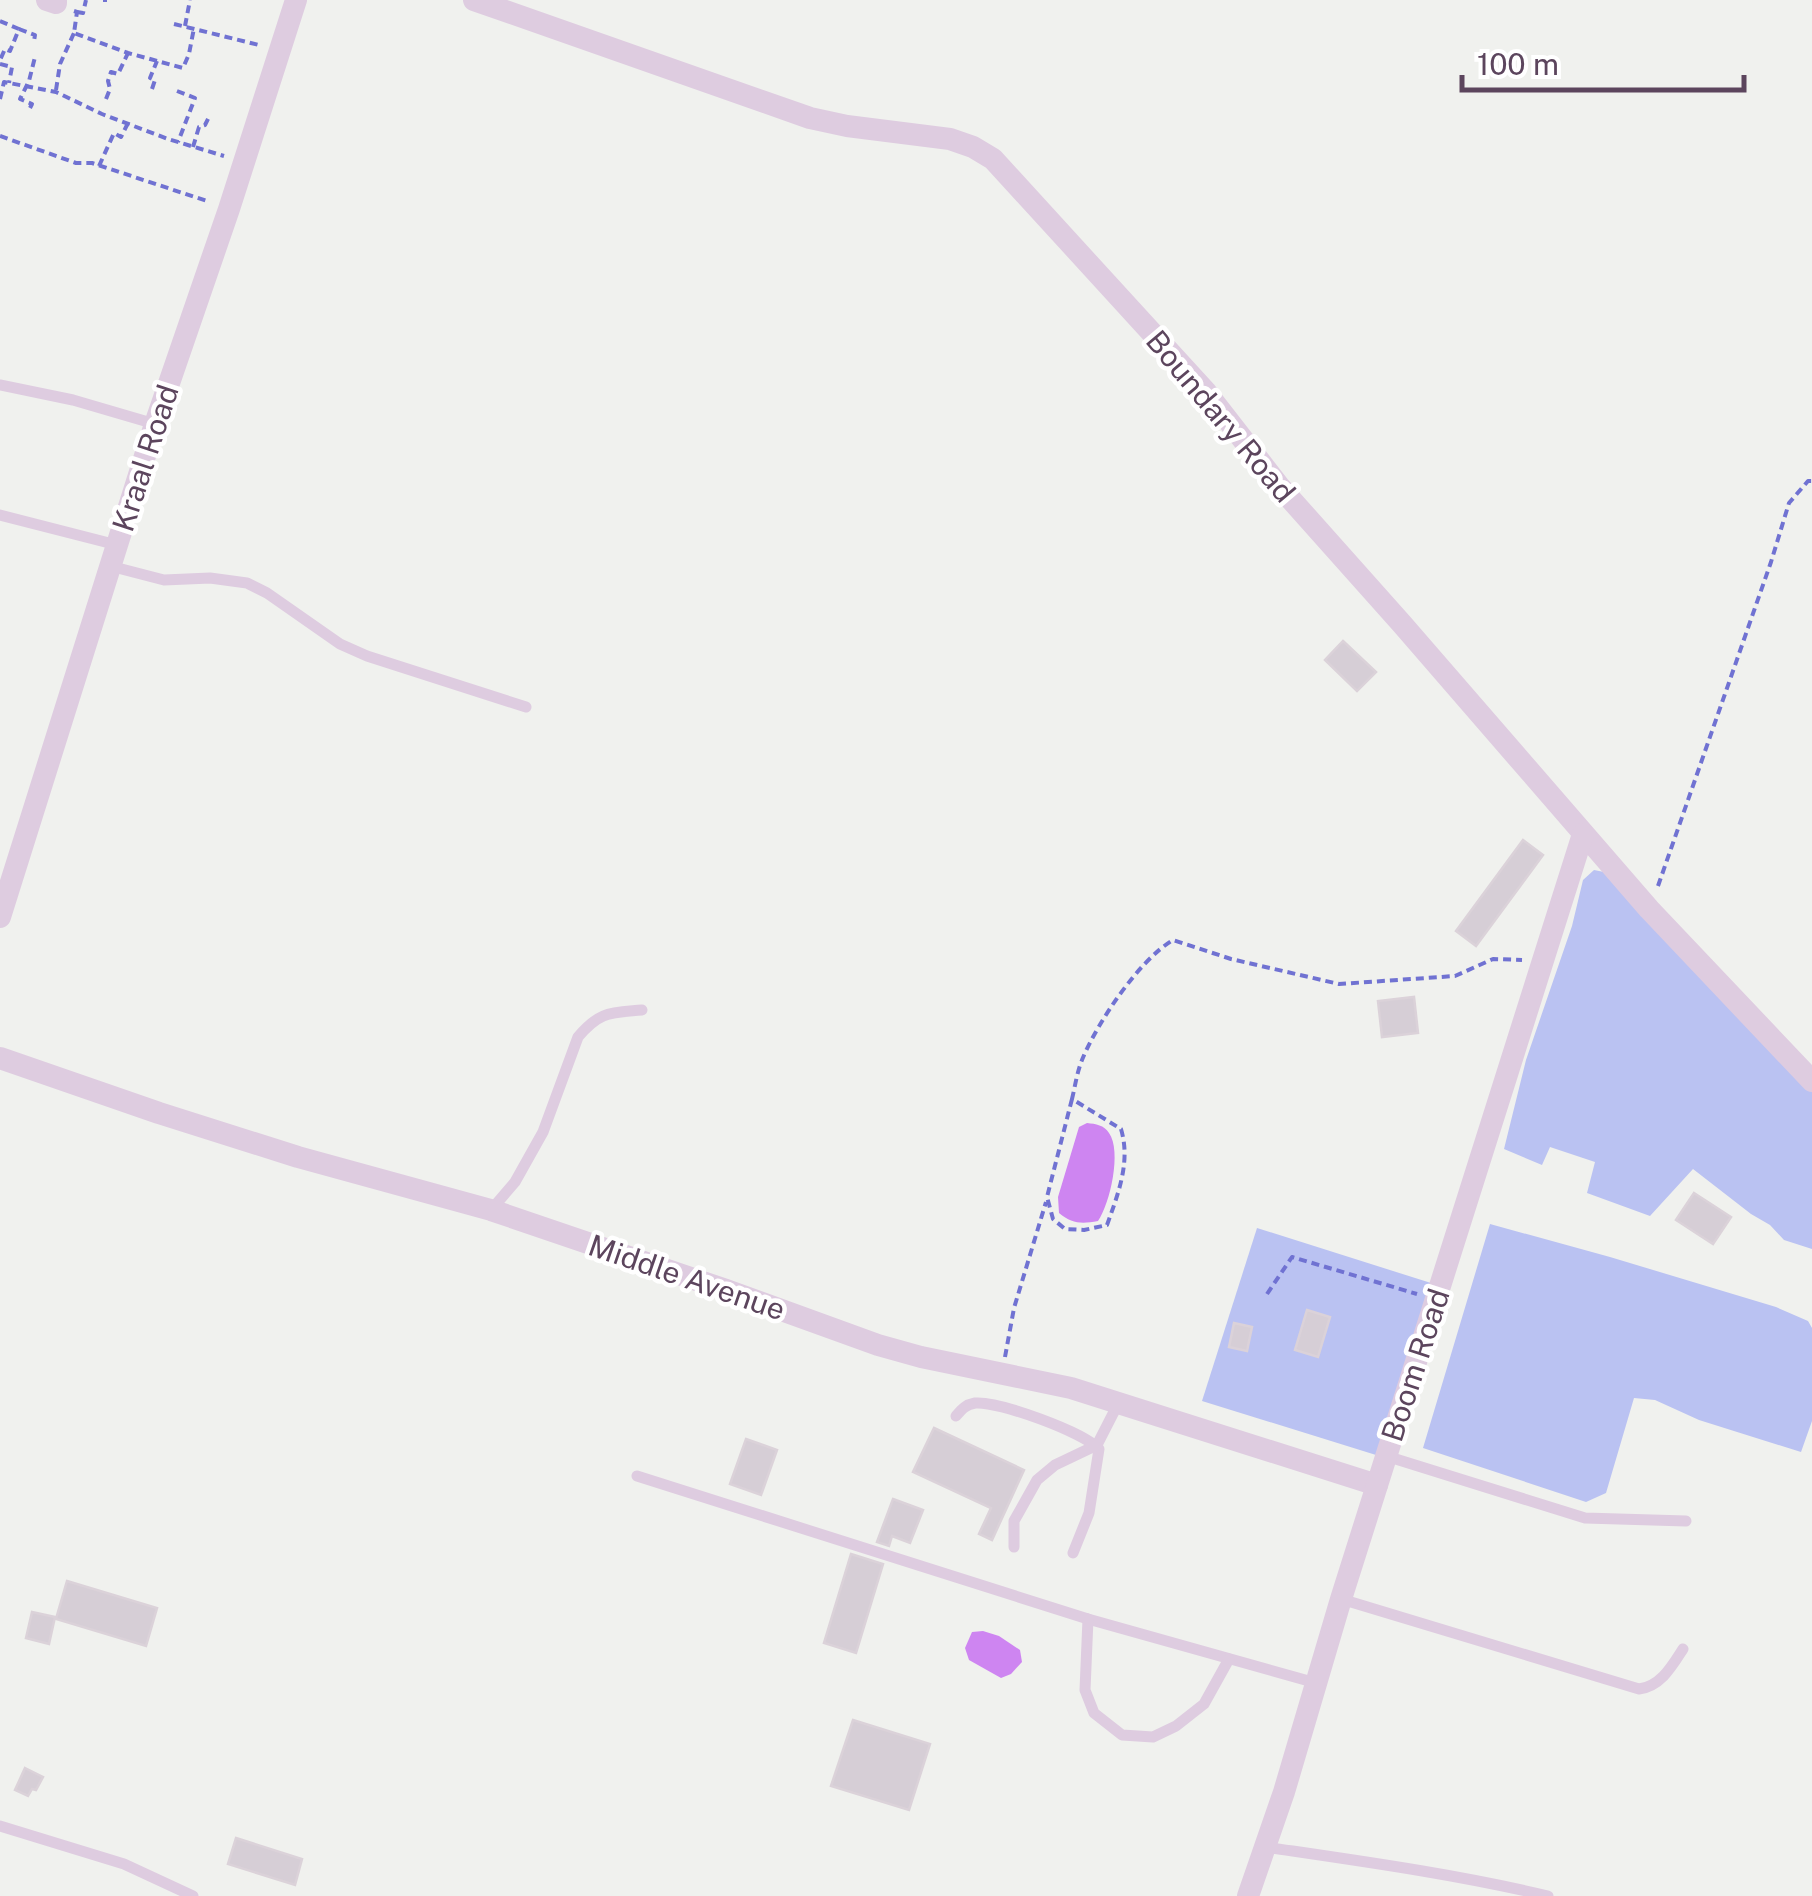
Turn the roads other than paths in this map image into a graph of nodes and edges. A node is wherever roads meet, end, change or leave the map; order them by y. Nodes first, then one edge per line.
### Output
1 (296, 0) edge
2 (474, 0) edge
3 (0, 386) edge
4 (155, 424) junction
5 (0, 514) edge
6 (114, 556) junction
7 (526, 707) dead end
8 (1583, 834) junction
9 (0, 917) edge
10 (642, 1010) dead end
11 (0, 1058) edge
12 (1812, 1081) edge
13 (491, 1210) junction
14 (1120, 1402) junction
15 (956, 1416) dead end
16 (1097, 1446) junction
17 (1386, 1456) junction
18 (637, 1476) dead end
19 (1377, 1485) junction
20 (1686, 1522) dead end
21 (1014, 1547) dead end
22 (1073, 1553) dead end
23 (1341, 1600) junction
24 (1088, 1619) junction
25 (1683, 1649) dead end
26 (1229, 1659) junction
27 (1316, 1683) junction
28 (0, 1826) edge
29 (1265, 1848) junction
30 (193, 1896) edge
31 (1248, 1896) edge
32 (1548, 1896) edge

1 - 4 street, Kraal Road
2 - 8 street, Boundary Road
3 - 4 lane
4 - 6 street, Kraal Road
5 - 6 lane
6 - 7 lane
6 - 9 street, Kraal Road
8 - 12 street, Boundary Road
8 - 17 street, Boom Road
10 - 13 lane
11 - 13 street, Middle Avenue
13 - 14 street, Middle Avenue
14 - 16 lane
14 - 19 street, Middle Avenue
15 - 16 lane
16 - 21 lane
16 - 22 lane
17 - 19 street, Boom Road
17 - 20 lane
18 - 24 lane
19 - 23 street, Boom Road
23 - 25 lane
23 - 27 street, Boom Road
24 - 26 lane
24 - 26 lane
26 - 27 lane
27 - 29 street, Boom Road
28 - 30 lane
29 - 31 street, Boom Road
29 - 32 lane

